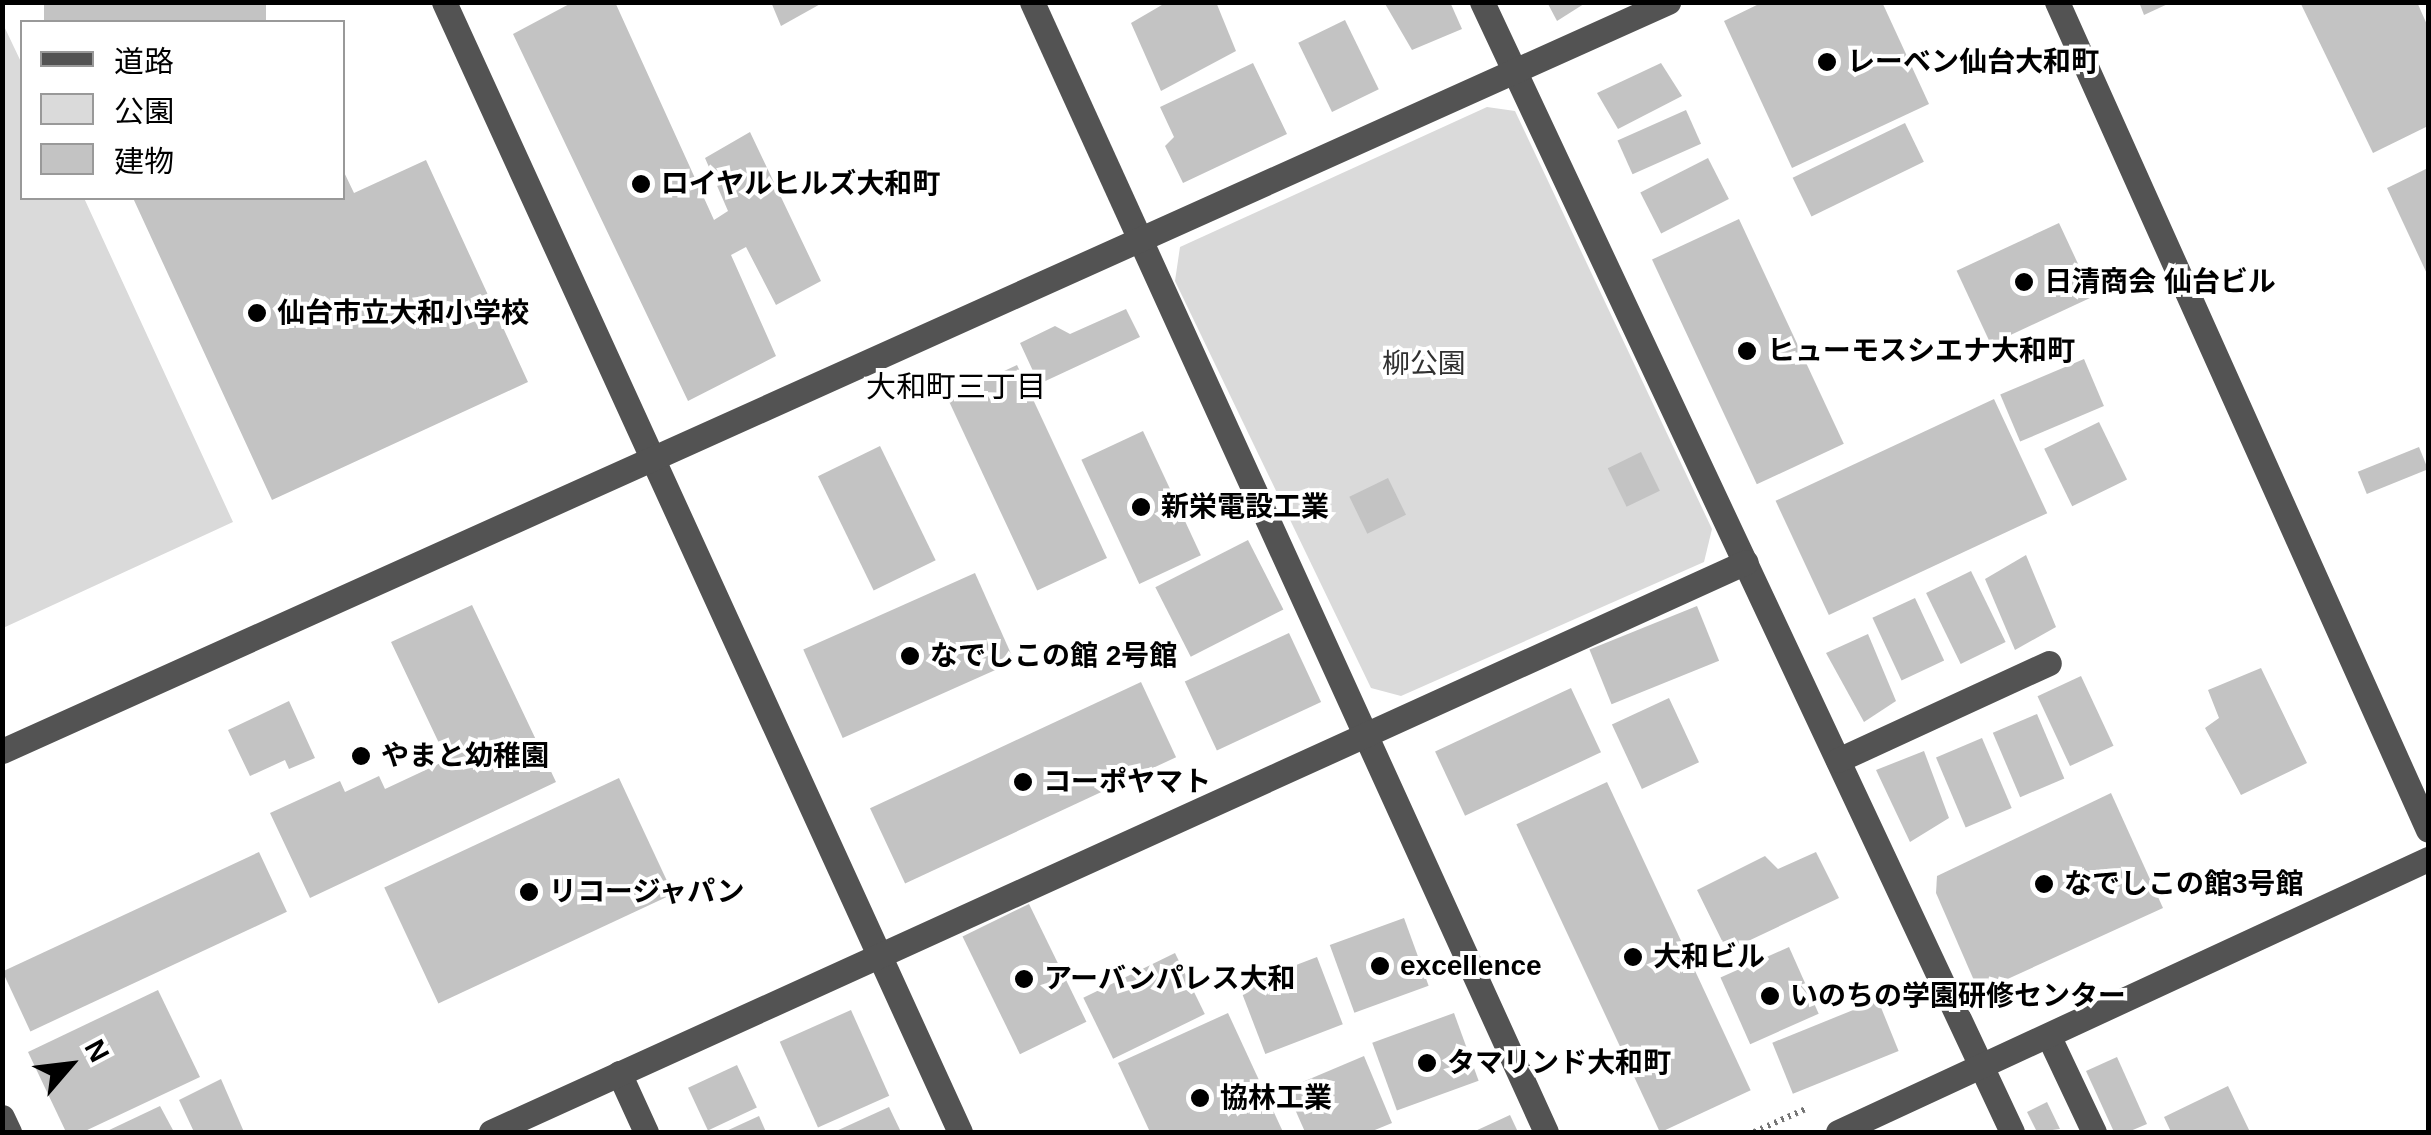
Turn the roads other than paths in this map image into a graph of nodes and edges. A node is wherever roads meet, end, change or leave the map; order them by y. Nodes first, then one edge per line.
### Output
1 (444, 2) edge
2 (1032, 2) edge
3 (1482, 2) edge
4 (1668, 2) edge
5 (2056, 2) edge
6 (1514, 76) junction
7 (1141, 242) junction
8 (650, 456) junction
9 (1746, 562) junction
10 (2050, 663) dead end
11 (1368, 735) junction
12 (2, 751) edge
13 (1838, 760) junction
14 (2428, 830) edge
15 (2428, 859) edge
16 (880, 951) junction
17 (2049, 1037) junction
18 (1983, 1068) junction
19 (619, 1073) junction
20 (2, 1117) edge
21 (9, 1132) edge
22 (491, 1132) edge
23 (646, 1132) edge
24 (960, 1132) edge
25 (1546, 1132) edge
26 (1838, 1132) edge
27 (2012, 1132) edge
28 (2094, 1132) edge

1 - 8 street
2 - 7 street
3 - 6 street
4 - 6 street
5 - 14 street
6 - 7 street
6 - 9 street
7 - 8 street
7 - 11 street
8 - 12 street
8 - 16 street
9 - 11 street
9 - 13 street
10 - 13 street
11 - 16 street
11 - 25 street
13 - 18 street
15 - 17 street
16 - 19 street
16 - 24 street
17 - 18 street
17 - 28 street
18 - 26 street
18 - 27 street
19 - 22 street
19 - 23 street
20 - 21 street

